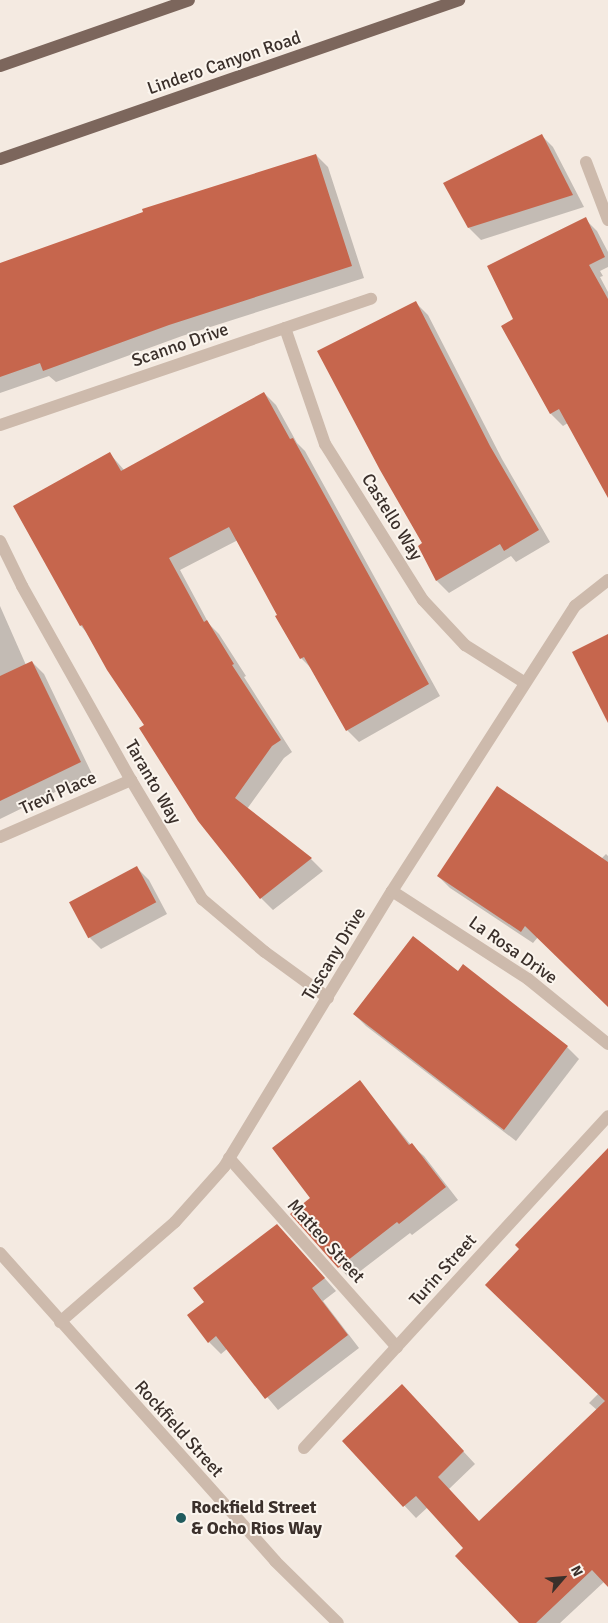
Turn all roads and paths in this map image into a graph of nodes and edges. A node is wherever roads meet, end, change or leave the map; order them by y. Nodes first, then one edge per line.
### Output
1 (189, 0) edge
2 (459, 0) edge
3 (0, 66) edge
4 (0, 159) edge
5 (586, 162) dead end
6 (608, 220) edge
7 (371, 299) dead end
8 (285, 328) junction
9 (0, 425) edge
10 (0, 541) edge
11 (608, 580) edge
12 (525, 684) junction
13 (131, 780) junction
14 (0, 837) edge
15 (392, 891) junction
16 (328, 998) junction
17 (608, 1044) edge
18 (608, 1116) edge
19 (229, 1158) junction
20 (0, 1253) edge
21 (60, 1322) junction
22 (397, 1347) junction
23 (304, 1448) dead end
24 (338, 1623) edge

1 - 3 main road
2 - 4 main road, Lindero Canyon Road
5 - 6 street
7 - 8 street, Scanno Drive
8 - 9 street, Scanno Drive
8 - 12 street, Castello Way
10 - 13 street, Taranto Way
11 - 12 street, Tuscany Drive
12 - 15 street, Tuscany Drive
13 - 14 street, Trevi Place
13 - 16 street, Taranto Way
15 - 16 street, Tuscany Drive
15 - 17 street, La Rosa Drive
16 - 19 street, Tuscany Drive
18 - 22 street, Turin Street
19 - 21 street, Tuscany Drive
19 - 22 street, Matteo Street
20 - 21 street, Rockfield Street
21 - 24 street, Rockfield Street
22 - 23 street, Turin Street

